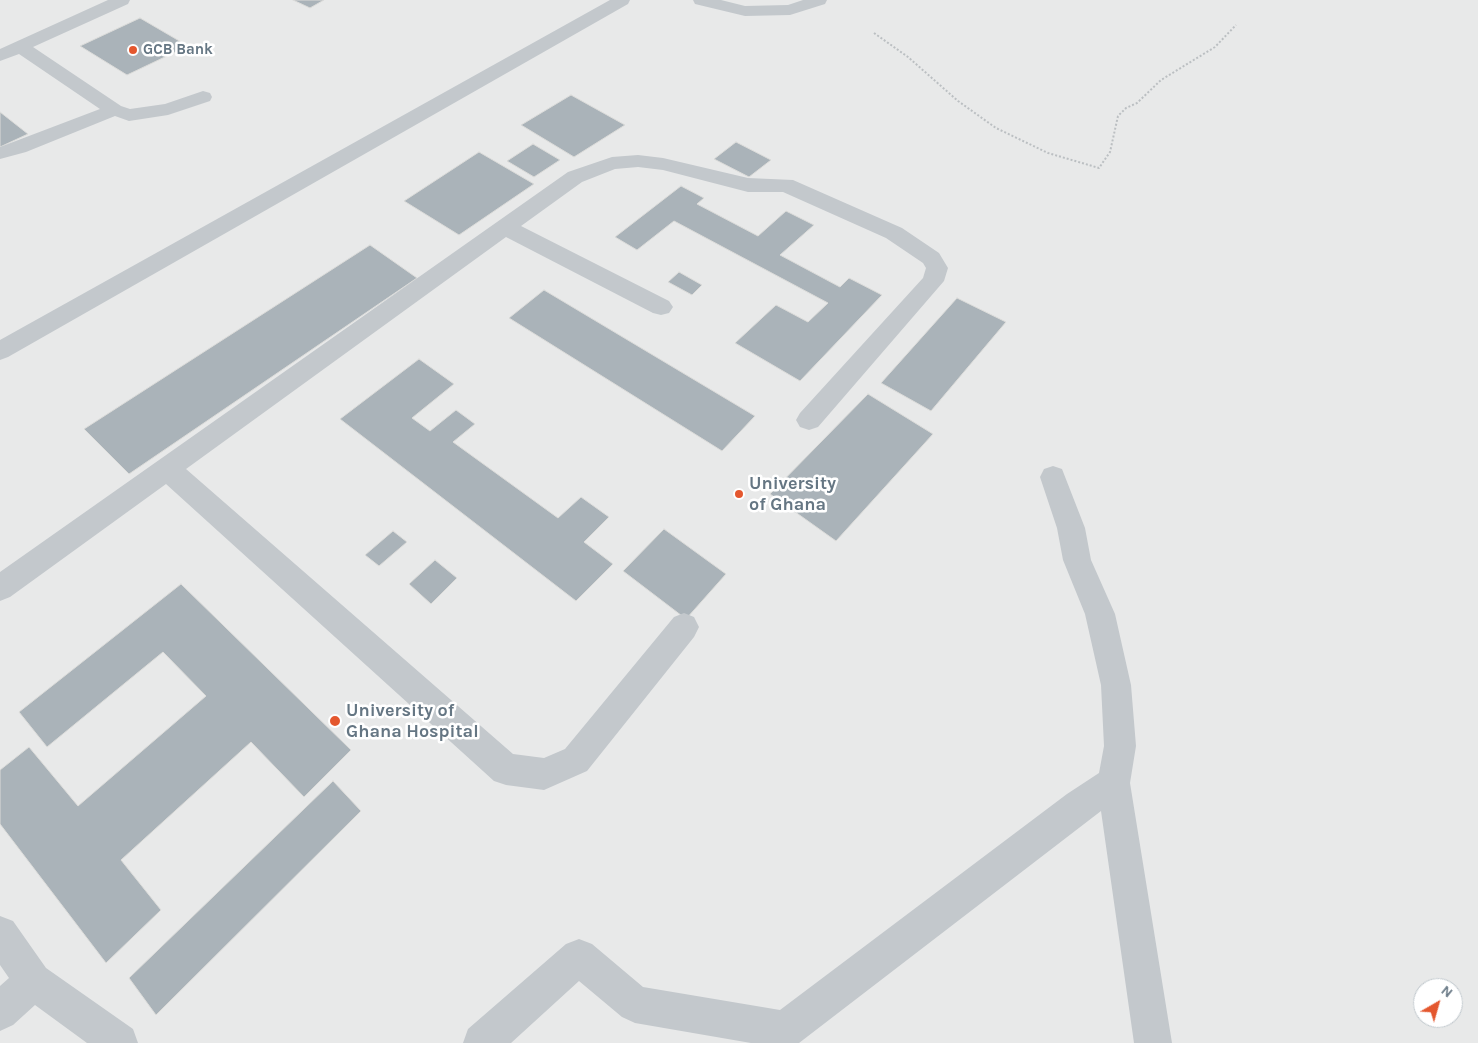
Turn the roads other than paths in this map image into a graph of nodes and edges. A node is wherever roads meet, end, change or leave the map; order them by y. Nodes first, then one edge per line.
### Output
1 (122, 0) edge
2 (622, 0) edge
3 (701, 0) edge
4 (819, 0) edge
5 (19, 46) junction
6 (0, 56) edge
7 (203, 97) dead end
8 (114, 110) junction
9 (0, 153) edge
10 (505, 227) junction
11 (660, 307) dead end
12 (1, 348) edge
13 (809, 420) dead end
14 (167, 468) junction
15 (1053, 478) dead end
16 (0, 588) edge
17 (684, 627) dead end
18 (1114, 783) junction
19 (0, 934) edge
20 (33, 981) junction
21 (0, 1012) edge
22 (783, 1037) edge
23 (119, 1043) edge
24 (482, 1043) edge
25 (1153, 1043) edge

1 - 5 street
2 - 12 street
3 - 4 street
5 - 6 street
5 - 8 street
7 - 8 street
8 - 9 street
10 - 11 street
10 - 13 street
10 - 14 street
14 - 16 street
14 - 17 street
15 - 18 street
18 - 22 street
18 - 25 street
19 - 20 street
20 - 21 street
20 - 23 street
22 - 24 street

